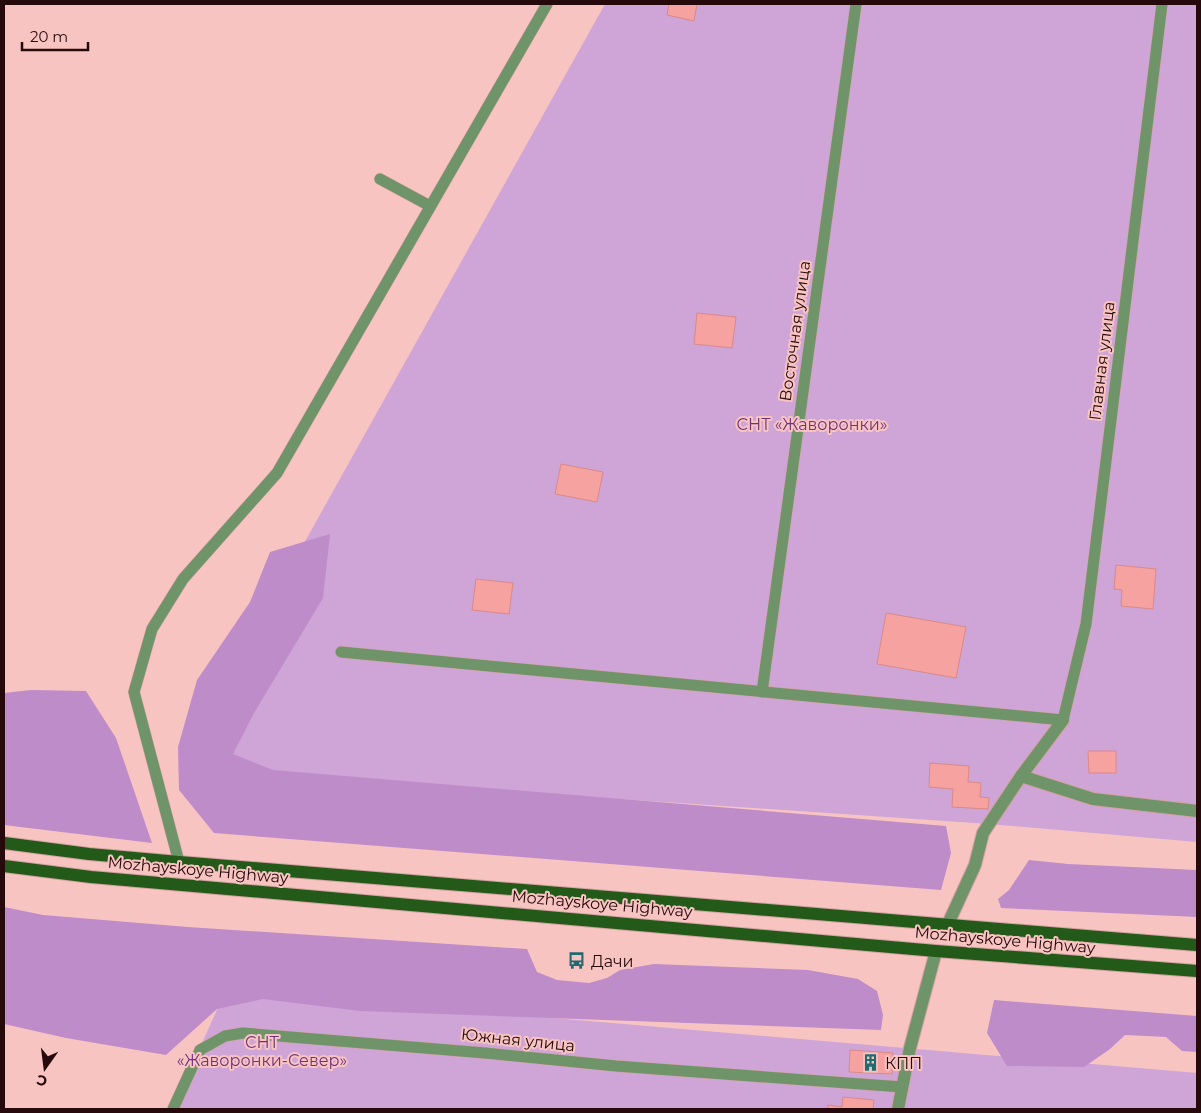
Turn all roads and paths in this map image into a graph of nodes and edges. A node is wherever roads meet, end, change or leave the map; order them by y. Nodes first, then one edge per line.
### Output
1 (547, 4) edge
2 (856, 4) edge
3 (1162, 4) edge
4 (380, 179) dead end
5 (430, 206) junction
6 (341, 652) dead end
7 (762, 692) junction
8 (1063, 720) junction
9 (1021, 776) junction
10 (1197, 811) edge
11 (4, 842) edge
12 (179, 862) junction
13 (4, 866) edge
14 (947, 926) junction
15 (1197, 946) edge
16 (936, 951) junction
17 (1197, 971) edge
18 (902, 1087) junction
19 (173, 1109) edge
20 (898, 1109) edge

1 - 5 lane
2 - 7 lane, Восточная улица
3 - 8 lane, Главная улица
4 - 5 lane
5 - 12 lane
6 - 7 lane
7 - 8 lane
8 - 9 street
9 - 10 street
9 - 14 street
11 - 12 main road, Mozhayskoye Highway
12 - 14 main road, Mozhayskoye Highway
13 - 16 main road, Mozhayskoye Highway
14 - 15 main road, Mozhayskoye Highway
16 - 17 main road, Mozhayskoye Highway
16 - 18 street
18 - 19 lane, Южная улица
18 - 20 street

